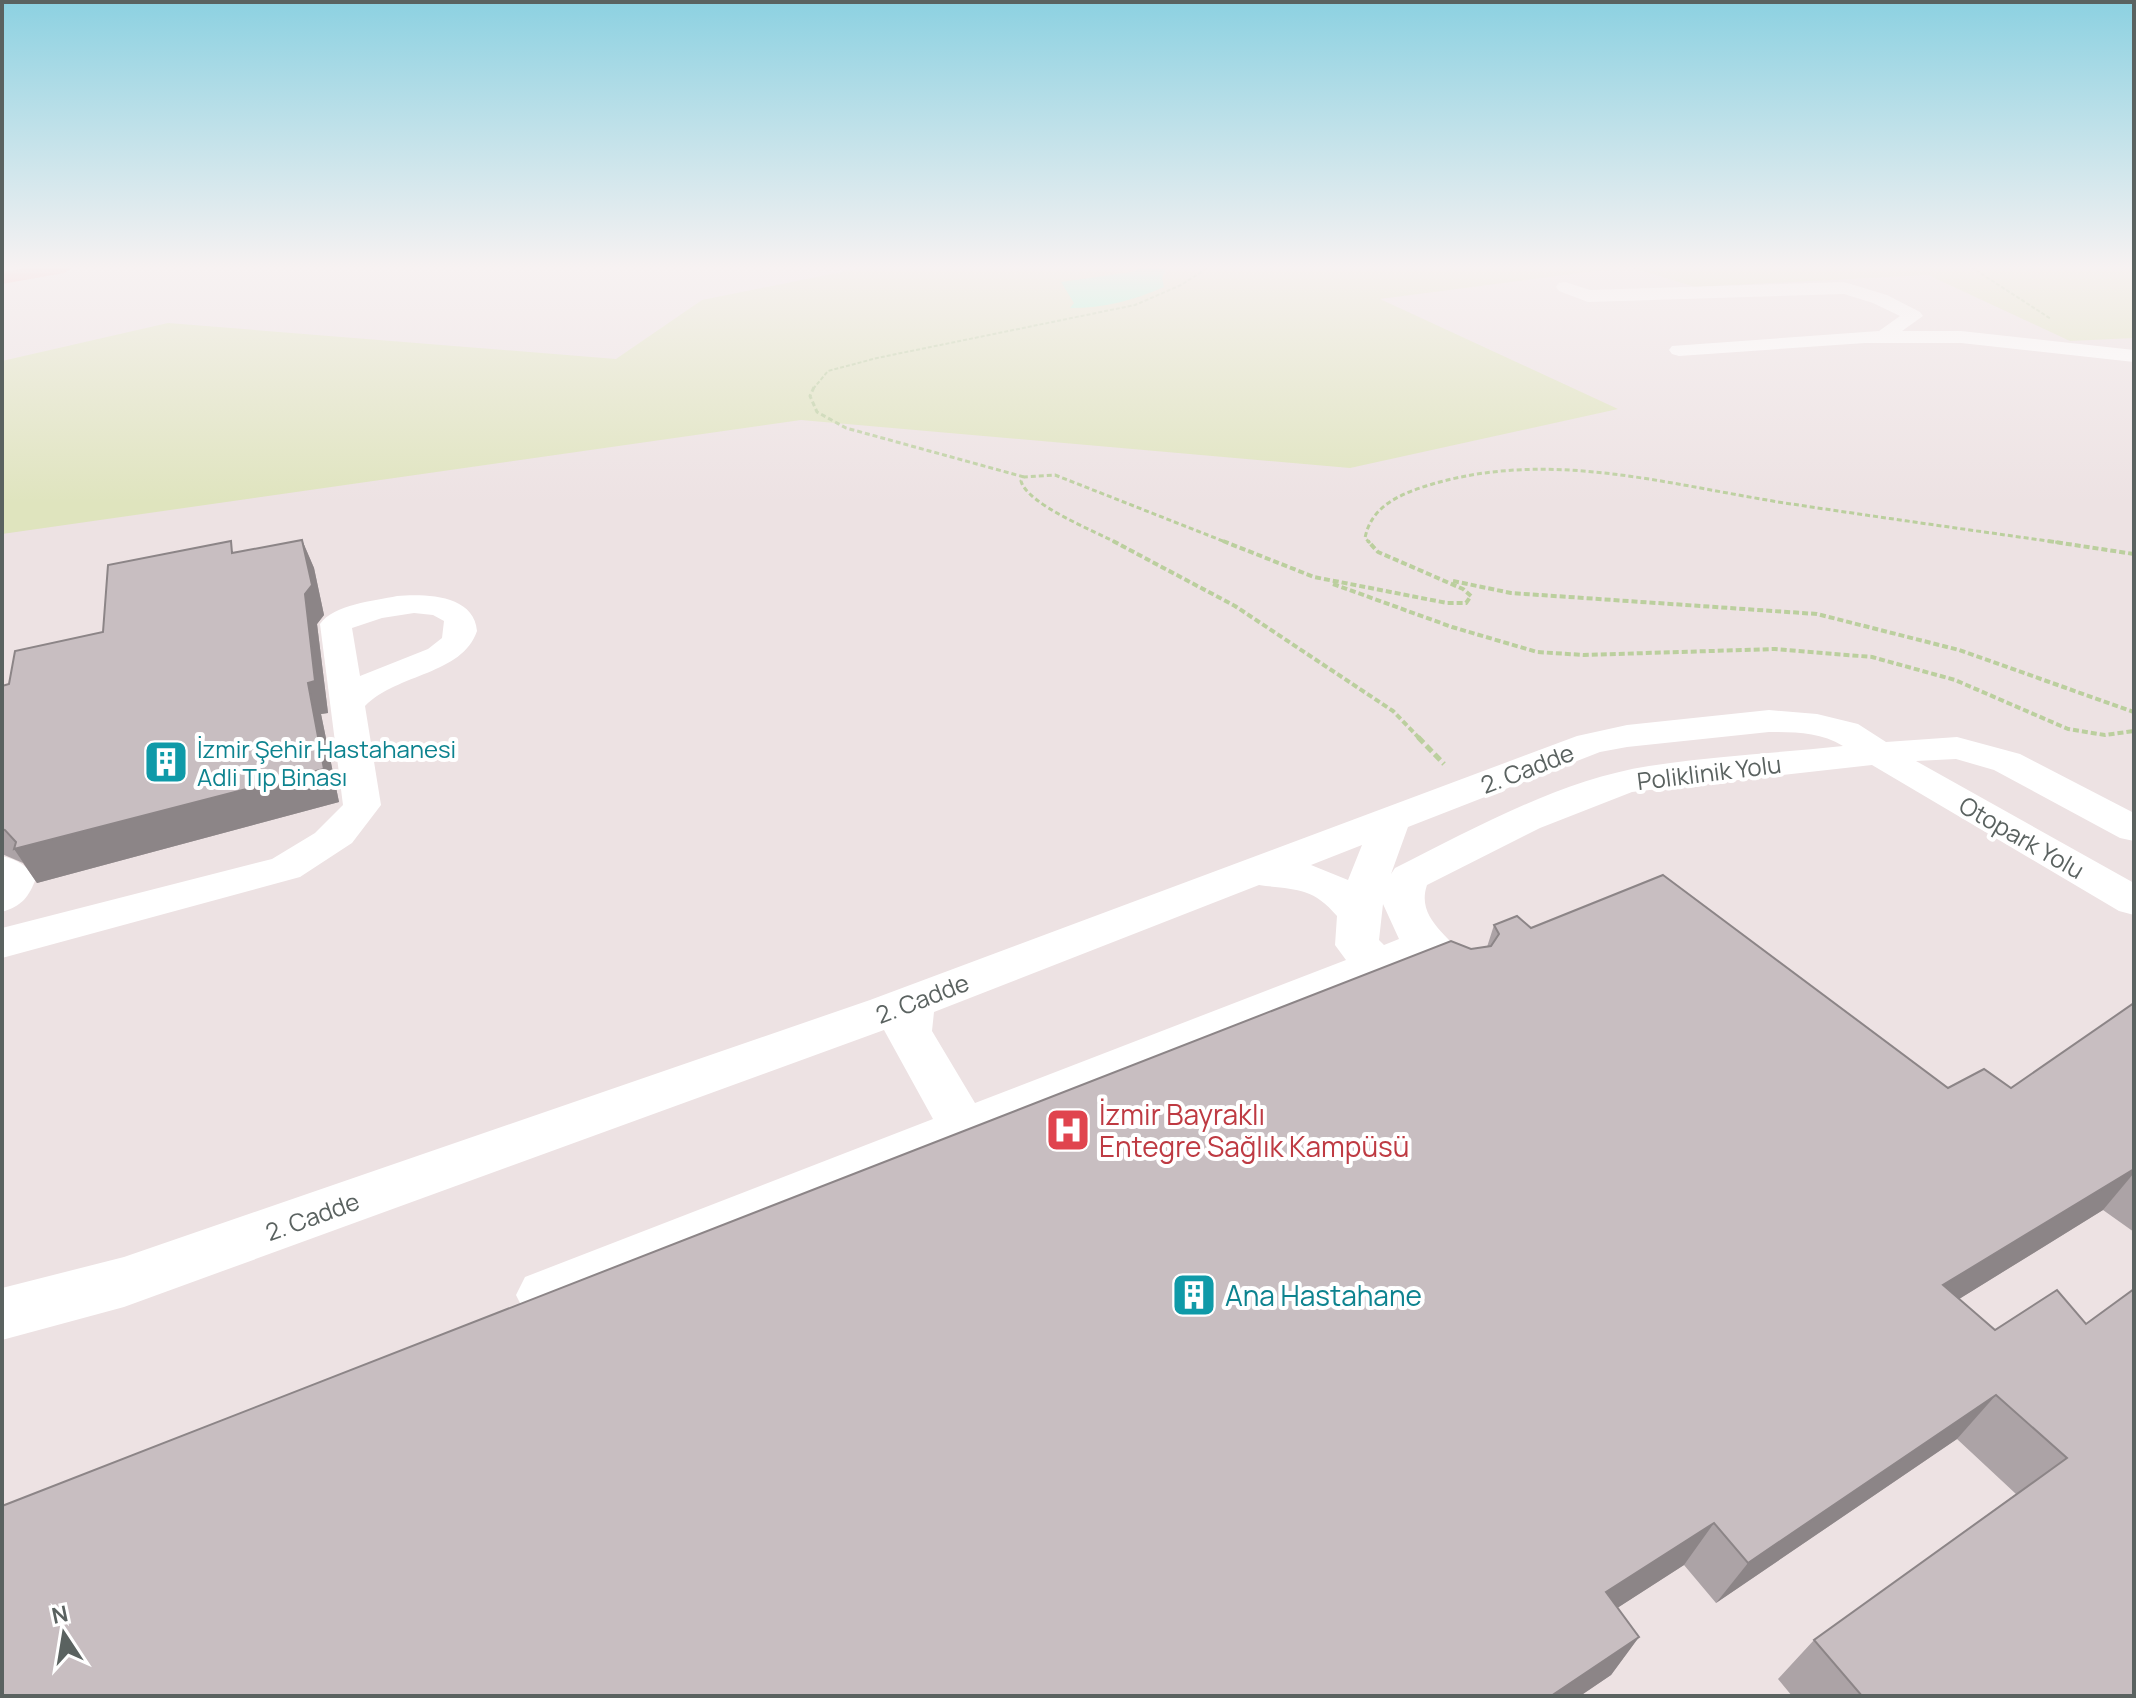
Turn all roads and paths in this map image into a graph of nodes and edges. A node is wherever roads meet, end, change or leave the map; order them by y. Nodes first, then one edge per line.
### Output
1 (934, 346) edge
2 (1719, 346) edge
3 (2056, 346) edge
4 (1679, 350) dead end
5 (2134, 356) edge
6 (1024, 477) junction
7 (2134, 554) edge
8 (1314, 577) junction
9 (1440, 579) junction
10 (349, 703) dead end
11 (2134, 712) edge
12 (2134, 731) edge
13 (1911, 774) joint
14 (1451, 797) junction
15 (1392, 819) junction
16 (2134, 829) edge
17 (2, 869) edge
18 (1249, 873) junction
19 (2, 898) edge
20 (2134, 901) edge
21 (1359, 914) junction
22 (2, 943) edge
23 (1379, 965) junction
24 (915, 1000) junction
25 (964, 1129) junction
26 (124, 1282) junction
27 (2, 1314) edge
28 (496, 1314) edge
29 (2, 1335) edge

1 - 6 path
2 - 4 street
3 - 5 street
6 - 8 path
6 - 14 path
7 - 9 path
8 - 9 path
8 - 12 path
9 - 11 path
10 - 22 street
13 - 14 street, 2. Cadde
13 - 20 street, Otopark Yolu
14 - 15 street, 2. Cadde
15 - 18 street, 2. Cadde
15 - 21 street
16 - 23 street, Poliklinik Yolu
17 - 19 street
18 - 21 street
18 - 24 street, 2. Cadde
21 - 23 street
23 - 25 street
24 - 25 street
24 - 26 street, 2. Cadde
25 - 28 street
26 - 27 street, 2. Cadde
26 - 29 street

